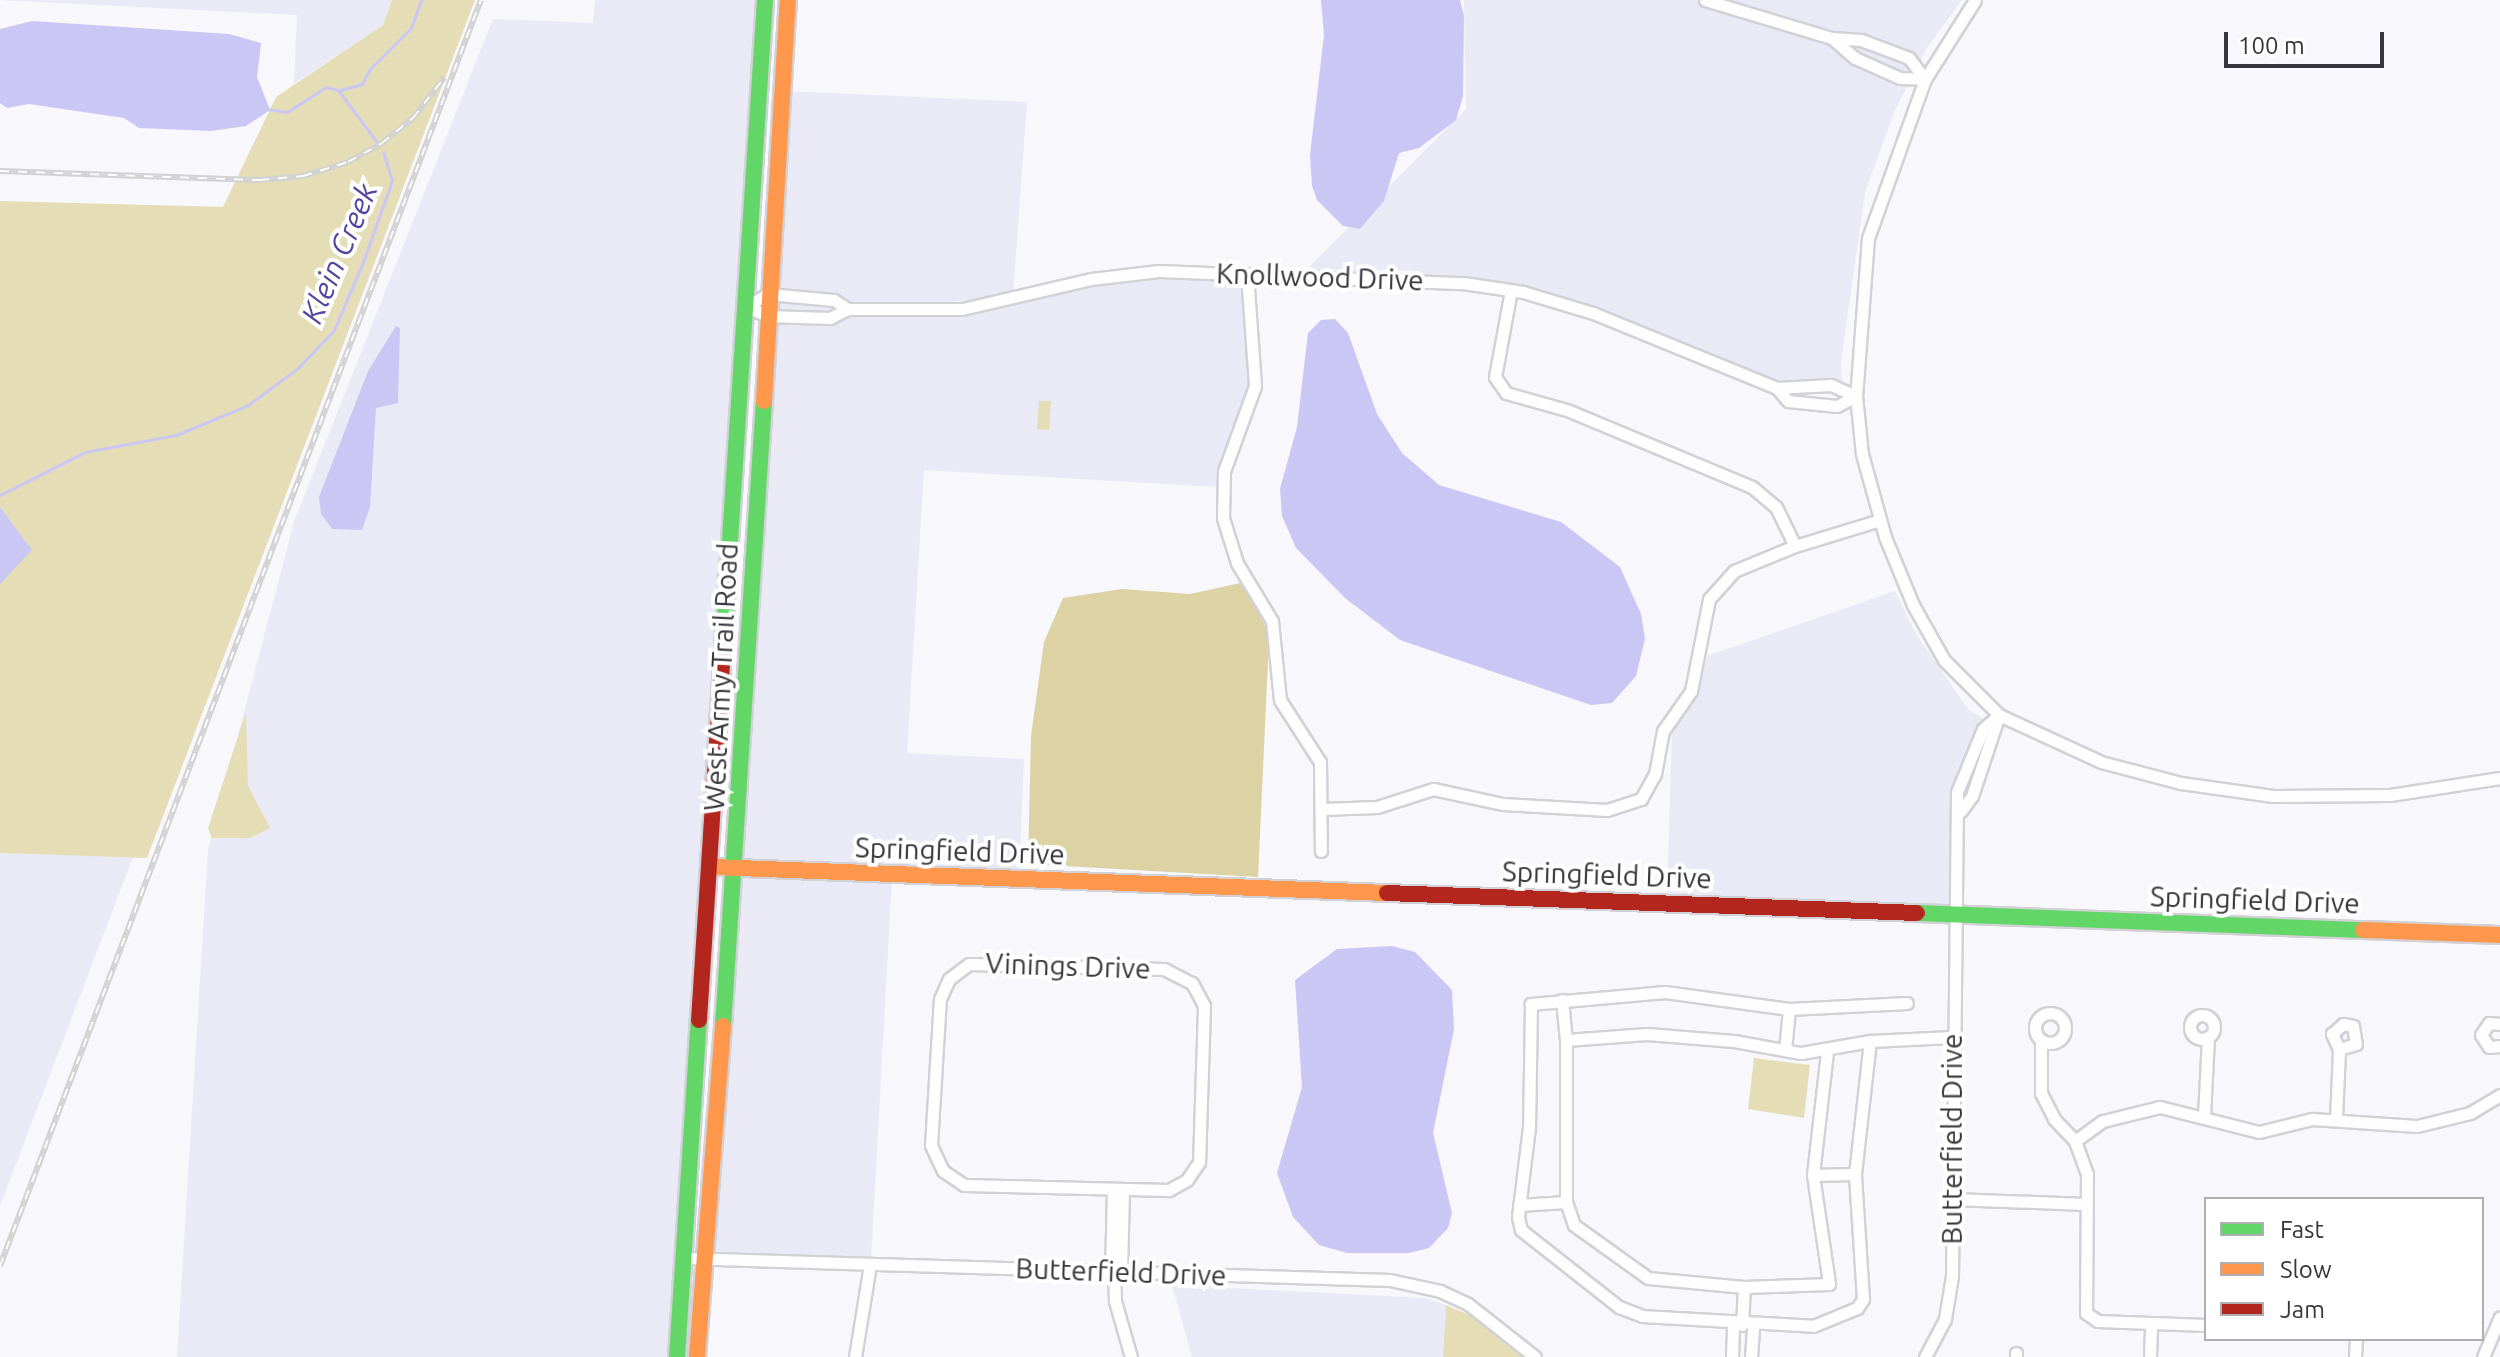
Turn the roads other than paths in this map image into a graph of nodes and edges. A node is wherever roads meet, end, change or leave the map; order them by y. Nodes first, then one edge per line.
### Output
1 (765, 0) edge
2 (788, 0) edge
3 (1705, 0) edge
4 (1975, 0) edge
5 (1832, 38) junction
6 (1925, 79) junction
7 (1247, 274) junction
8 (1511, 290) junction
9 (768, 294) junction
10 (747, 306) junction
11 (848, 309) junction
12 (767, 316) junction
13 (1777, 388) junction
14 (1856, 396) junction
15 (1880, 520) junction
16 (1795, 546) junction
17 (1999, 715) junction
18 (2500, 778) edge
19 (1322, 809) junction
20 (1321, 851) dead end
21 (712, 867) junction
22 (736, 869) junction
23 (1954, 915) junction
24 (2500, 935) edge
25 (1562, 1000) junction
26 (1907, 1003) dead end
27 (1789, 1009) junction
28 (2500, 1024) edge
29 (1952, 1037) junction
30 (2208, 1037) dead end
31 (1566, 1040) junction
32 (2041, 1040) dead end
33 (1870, 1041) junction
34 (2500, 1046) edge
35 (2339, 1049) dead end
36 (1785, 1050) junction
37 (1827, 1052) junction
38 (2500, 1095) edge
39 (2204, 1116) junction
40 (2336, 1119) junction
41 (2075, 1141) junction
42 (1855, 1174) junction
43 (1813, 1175) junction
44 (1118, 1190) junction
45 (1952, 1199) junction
46 (1566, 1202) junction
47 (2086, 1204) junction
48 (1519, 1205) junction
49 (684, 1258) junction
50 (703, 1258) junction
51 (870, 1264) junction
52 (1115, 1272) junction
53 (1744, 1287) junction
54 (2500, 1317) edge
55 (2151, 1323) junction
56 (1743, 1325) junction
57 (2204, 1325) edge
58 (677, 1357) edge
59 (697, 1357) edge
60 (855, 1357) edge
61 (1131, 1357) edge
62 (1535, 1357) edge
63 (1732, 1357) edge
64 (1751, 1357) edge
65 (1925, 1357) edge
66 (2150, 1357) edge
67 (2483, 1357) edge

1 - 10 main road, West Army Trail Road
2 - 9 main road, West Army Trail Road
3 - 5 street
4 - 6 street
5 - 6 street
5 - 6 street
6 - 14 street
7 - 8 street, Knollwood Drive
7 - 11 street, Knollwood Drive
7 - 19 street
8 - 13 street, Knollwood Drive
8 - 16 street
9 - 10 street
9 - 11 street, Knollwood Drive
9 - 12 main road, West Army Trail Road
10 - 12 street, Knollwood Drive
10 - 21 main road, West Army Trail Road
11 - 12 street, Knollwood Drive
12 - 22 main road, West Army Trail Road
13 - 14 street, Knollwood Drive
13 - 14 street, Knollwood Drive
14 - 15 street
15 - 16 street
15 - 17 street
16 - 19 street
17 - 18 street
17 - 23 street, Butterfield Drive
19 - 20 street
21 - 22 main road, Springfield Drive
21 - 49 main road, West Army Trail Road
22 - 23 main road, Springfield Drive
22 - 50 main road, West Army Trail Road
23 - 24 main road, Springfield Drive
23 - 29 street, Butterfield Drive
25 - 27 street
25 - 31 street
25 - 48 street
26 - 27 street
27 - 36 street
28 - 34 street
29 - 33 street
29 - 45 street, Butterfield Drive
30 - 39 street
31 - 36 street
31 - 46 street
32 - 41 street
33 - 37 street
33 - 42 street
35 - 40 street
36 - 37 street
37 - 43 street
38 - 40 street
39 - 40 street
39 - 41 street
41 - 47 street
42 - 43 street
42 - 56 street
43 - 53 street
44 - 44 street, Vinings Drive
44 - 52 street
45 - 47 street
45 - 65 street, Butterfield Drive
46 - 48 street
46 - 53 street
47 - 55 street
48 - 56 street
49 - 50 street, Butterfield Drive
49 - 58 main road, West Army Trail Road
50 - 51 street, Butterfield Drive
50 - 59 main road, West Army Trail Road
51 - 52 street, Butterfield Drive
51 - 60 street
52 - 61 street
52 - 62 street, Butterfield Drive
53 - 56 street
54 - 67 street
55 - 57 street
55 - 66 street
56 - 63 street
56 - 64 street

